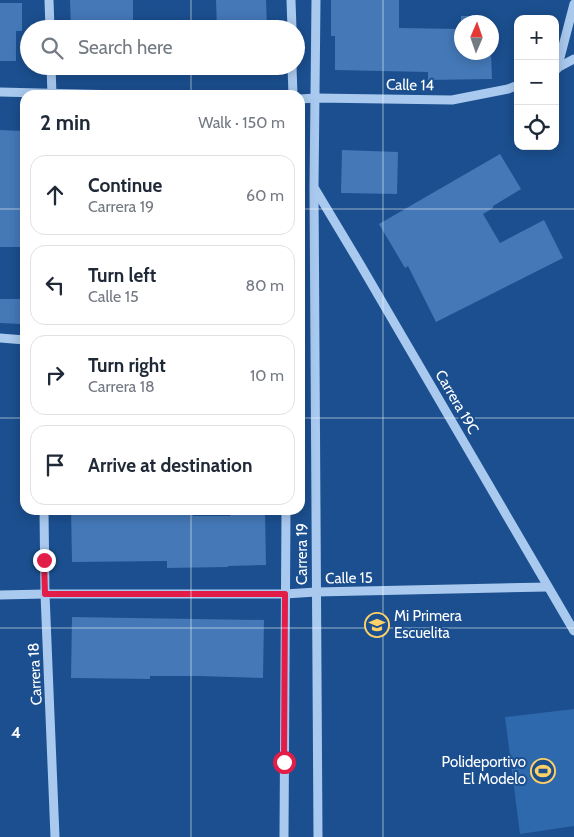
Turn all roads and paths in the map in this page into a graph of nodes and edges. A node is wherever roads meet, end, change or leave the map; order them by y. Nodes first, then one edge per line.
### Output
1 (49, 0) edge
2 (291, 0) edge
3 (316, 0) edge
4 (574, 4) edge
5 (50, 20) edge
6 (292, 20) edge
7 (574, 58) edge
8 (558, 60) edge
9 (559, 67) edge
10 (51, 75) edge
11 (292, 75) edge
12 (514, 87) edge
13 (52, 90) edge
14 (293, 90) edge
15 (0, 92) edge
16 (20, 93) edge
17 (316, 98) junction
18 (305, 99) edge
19 (314, 188) junction
20 (0, 338) edge
21 (20, 340) edge
22 (44, 515) edge
23 (286, 515) edge
24 (548, 587) junction
25 (316, 592) junction
26 (45, 594) junction
27 (285, 594) junction
28 (0, 595) edge
29 (574, 631) edge
30 (56, 837) edge
31 (284, 837) edge
32 (318, 837) edge

1 - 5 street
2 - 6 street
3 - 17 street, Carrera 19
4 - 8 street
7 - 9 street
10 - 13 street
11 - 14 street
12 - 17 street, Calle 14
15 - 16 street
17 - 18 street, Calle 14
17 - 19 street, Carrera 19
19 - 24 street, Carrera 19C
19 - 25 street, Carrera 19
20 - 21 street
22 - 26 street, Carrera 18
23 - 27 street, Carrera 19
24 - 25 street, Calle 15
24 - 29 street, Carrera 19C
25 - 27 street, Calle 15
25 - 32 street, Carrera 19
26 - 27 street, Calle 15
26 - 28 street, Calle 15
26 - 30 street, Carrera 18
27 - 31 street, Carrera 19

